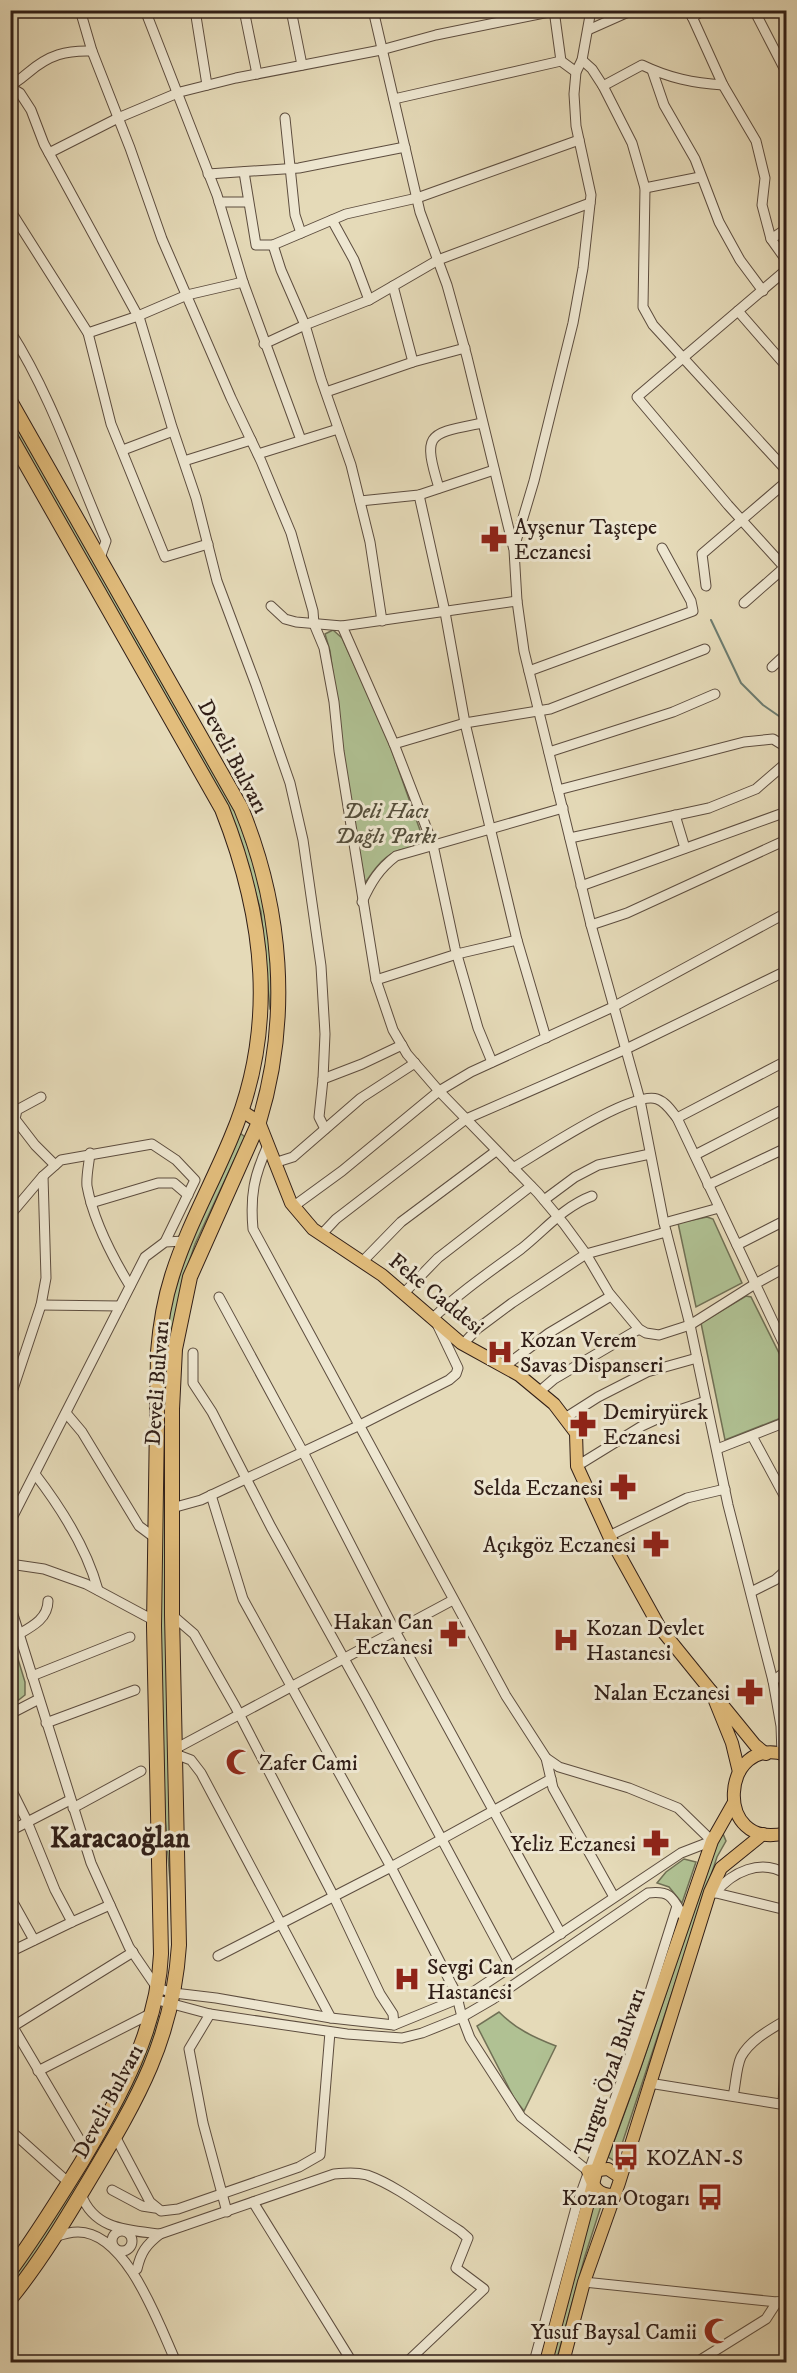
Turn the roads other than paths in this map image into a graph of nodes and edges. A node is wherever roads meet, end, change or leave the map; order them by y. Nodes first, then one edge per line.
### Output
1 (80, 10) edge
2 (145, 10) edge
3 (195, 10) edge
4 (244, 10) edge
5 (291, 10) edge
6 (373, 10) edge
7 (591, 10) edge
8 (633, 10) edge
9 (705, 10) edge
10 (754, 10) edge
11 (554, 11) edge
12 (690, 14) edge
13 (588, 30) junction
14 (381, 50) junction
15 (92, 51) junction
16 (582, 60) junction
17 (561, 61) junction
18 (302, 65) junction
19 (652, 70) junction
20 (576, 72) junction
21 (786, 72) edge
22 (257, 74) junction
23 (207, 85) junction
24 (723, 85) junction
25 (11, 86) edge
26 (603, 86) junction
27 (176, 94) junction
28 (393, 99) junction
29 (118, 118) junction
30 (285, 118) dead end
31 (579, 140) junction
32 (405, 147) junction
33 (49, 153) junction
34 (290, 169) junction
35 (244, 172) junction
36 (208, 174) junction
37 (700, 177) junction
38 (645, 188) junction
39 (417, 198) junction
40 (219, 202) junction
41 (247, 202) junction
42 (590, 202) junction
43 (10, 210) edge
44 (332, 220) junction
45 (786, 229) edge
46 (301, 233) junction
47 (771, 240) junction
48 (273, 245) junction
49 (438, 260) junction
50 (786, 260) edge
51 (786, 270) edge
52 (243, 282) junction
53 (393, 286) junction
54 (763, 291) junction
55 (188, 295) junction
56 (369, 300) junction
57 (738, 311) junction
58 (138, 316) junction
59 (305, 325) junction
60 (10, 330) edge
61 (88, 333) junction
62 (264, 344) junction
63 (465, 348) junction
64 (683, 358) junction
65 (413, 362) junction
66 (786, 366) edge
67 (326, 392) junction
68 (10, 400) edge
69 (482, 423) junction
70 (338, 429) junction
71 (173, 431) junction
72 (10, 436) edge
73 (251, 440) junction
74 (301, 440) junction
75 (123, 450) junction
76 (258, 454) junction
77 (183, 461) junction
78 (494, 470) junction
79 (786, 470) edge
80 (786, 482) edge
81 (438, 489) junction
82 (419, 495) junction
83 (360, 501) junction
84 (742, 520) junction
85 (208, 544) junction
86 (662, 548) dead end
87 (514, 550) junction
88 (100, 558) junction
89 (786, 568) edge
90 (706, 586) dead end
91 (517, 601) junction
92 (744, 603) dead end
93 (271, 606) dead end
94 (445, 612) junction
95 (382, 621) junction
96 (314, 624) junction
97 (342, 626) junction
98 (705, 649) dead end
99 (786, 654) edge
100 (771, 667) dead end
101 (529, 671) junction
102 (715, 694) dead end
103 (539, 709) junction
104 (465, 723) junction
105 (394, 744) junction
106 (786, 747) edge
107 (549, 752) junction
108 (786, 763) edge
109 (558, 790) junction
110 (563, 808) junction
111 (786, 812) edge
112 (675, 815) junction
113 (491, 829) junction
114 (570, 838) junction
115 (786, 840) edge
116 (433, 845) junction
117 (685, 848) junction
118 (581, 886) junction
119 (362, 902) junction
120 (786, 913) edge
121 (591, 925) junction
122 (517, 940) junction
123 (456, 954) junction
124 (786, 971) edge
125 (376, 980) junction
126 (613, 1007) junction
127 (546, 1038) junction
128 (402, 1045) junction
129 (624, 1050) junction
130 (786, 1061) edge
131 (492, 1062) junction
132 (415, 1063) junction
133 (323, 1079) junction
134 (439, 1091) junction
135 (41, 1096) dead end
136 (639, 1100) junction
137 (786, 1108) edge
138 (242, 1111) junction
139 (677, 1118) junction
140 (466, 1119) junction
141 (259, 1122) junction
142 (326, 1129) junction
143 (268, 1145) junction
144 (786, 1148) edge
145 (496, 1150) junction
146 (90, 1153) junction
147 (650, 1154) junction
148 (694, 1155) junction
149 (274, 1163) junction
150 (55, 1165) junction
151 (513, 1168) junction
152 (43, 1176) junction
153 (708, 1185) junction
154 (531, 1186) junction
155 (188, 1195) junction
156 (592, 1196) dead end
157 (544, 1200) junction
158 (92, 1203) junction
159 (294, 1206) junction
160 (719, 1208) junction
161 (10, 1215) edge
162 (557, 1216) junction
163 (786, 1220) edge
164 (665, 1227) junction
165 (321, 1235) junction
166 (185, 1241) junction
167 (165, 1242) junction
168 (737, 1245) junction
169 (586, 1254) junction
170 (363, 1262) junction
171 (786, 1267) edge
172 (755, 1284) junction
173 (130, 1286) junction
174 (404, 1293) junction
175 (611, 1296) junction
176 (219, 1298) dead end
177 (41, 1305) junction
178 (120, 1306) junction
179 (435, 1321) junction
180 (690, 1325) junction
181 (639, 1329) junction
182 (463, 1344) junction
183 (786, 1346) edge
184 (193, 1353) dead end
185 (697, 1358) junction
186 (504, 1367) junction
187 (13, 1383) edge
188 (540, 1391) junction
189 (10, 1398) edge
190 (706, 1401) junction
191 (66, 1413) junction
192 (565, 1418) junction
193 (786, 1422) edge
194 (360, 1425) junction
195 (752, 1436) junction
196 (717, 1449) junction
197 (303, 1452) junction
198 (577, 1466) junction
199 (35, 1474) junction
200 (245, 1479) junction
201 (725, 1489) junction
202 (211, 1495) junction
203 (786, 1499) edge
204 (172, 1508) junction
205 (10, 1522) edge
206 (609, 1536) junction
207 (155, 1538) junction
208 (10, 1564) edge
209 (786, 1570) edge
210 (98, 1590) junction
211 (751, 1592) junction
212 (453, 1600) junction
213 (48, 1601) dead end
214 (10, 1605) edge
215 (172, 1615) junction
216 (154, 1621) junction
217 (395, 1631) junction
218 (19, 1634) junction
219 (130, 1637) dead end
220 (344, 1659) junction
221 (786, 1671) edge
222 (32, 1676) junction
223 (773, 1681) junction
224 (291, 1687) junction
225 (135, 1690) dead end
226 (711, 1691) junction
227 (39, 1699) junction
228 (10, 1714) edge
229 (239, 1715) junction
230 (46, 1723) junction
231 (175, 1751) junction
232 (766, 1754) junction
233 (784, 1755) edge
234 (546, 1758) junction
235 (141, 1771) dead end
236 (739, 1772) junction
237 (551, 1779) junction
238 (10, 1787) edge
239 (72, 1804) junction
240 (733, 1804) junction
241 (493, 1811) junction
242 (28, 1822) junction
243 (10, 1832) edge
244 (763, 1834) junction
245 (784, 1837) edge
246 (441, 1839) junction
247 (712, 1841) junction
248 (391, 1867) junction
249 (786, 1874) edge
250 (712, 1892) junction
251 (10, 1897) edge
252 (334, 1897) junction
253 (614, 1897) junction
254 (110, 1905) junction
255 (677, 1906) junction
256 (786, 1910) edge
257 (684, 1918) junction
258 (72, 1922) junction
259 (282, 1924) junction
260 (561, 1934) junction
261 (34, 1941) junction
262 (10, 1952) edge
263 (133, 1952) junction
264 (218, 1956) dead end
265 (511, 1968) junction
266 (155, 1993) junction
267 (457, 1998) junction
268 (173, 1999) junction
269 (150, 2014) junction
270 (210, 2014) junction
271 (462, 2017) junction
272 (331, 2018) junction
273 (786, 2020) edge
274 (11, 2024) edge
275 (394, 2025) junction
276 (330, 2032) junction
277 (786, 2043) edge
278 (38, 2071) junction
279 (649, 2083) junction
280 (733, 2096) junction
281 (785, 2104) edge
282 (10, 2130) edge
283 (115, 2136) junction
284 (87, 2152) junction
285 (592, 2170) junction
286 (620, 2177) junction
287 (69, 2183) junction
288 (593, 2184) junction
289 (112, 2190) dead end
290 (81, 2194) junction
291 (221, 2195) junction
292 (615, 2195) junction
293 (253, 2202) junction
294 (154, 2208) junction
295 (227, 2212) junction
296 (124, 2231) junction
297 (160, 2234) junction
298 (55, 2236) junction
299 (132, 2244) junction
300 (115, 2249) junction
301 (137, 2269) junction
302 (10, 2271) edge
303 (140, 2282) junction
304 (584, 2282) junction
305 (10, 2300) edge
306 (782, 2301) edge
307 (176, 2362) edge
308 (352, 2362) edge
309 (407, 2362) edge
310 (534, 2362) edge
311 (546, 2362) edge
312 (563, 2362) edge
313 (697, 2362) edge

1 - 15 street
2 - 27 street
3 - 23 street
4 - 22 street
5 - 18 street
6 - 14 street
7 - 13 street
8 - 13 street
9 - 12 street
10 - 21 street
11 - 14 street
11 - 17 street
12 - 24 street
13 - 16 street
14 - 18 street
14 - 28 street
15 - 25 street
15 - 29 street
16 - 20 street
16 - 26 street
17 - 20 street
17 - 28 street
18 - 22 street
19 - 24 street
19 - 26 street
19 - 37 street
20 - 31 street
22 - 23 street
23 - 27 street
24 - 47 street
25 - 33 street
26 - 38 street
27 - 29 street
27 - 36 street
28 - 32 street
29 - 33 street
29 - 55 street
30 - 34 street
31 - 39 street
31 - 42 street
32 - 34 street
32 - 39 street
33 - 58 street
34 - 35 street
34 - 46 street
35 - 36 street
35 - 41 street
36 - 40 street
37 - 38 street
37 - 54 street
38 - 64 street
39 - 44 street
39 - 49 street
40 - 41 street
40 - 52 street
41 - 48 street
42 - 49 street
42 - 87 street
43 - 61 street
44 - 46 street
44 - 56 street
45 - 47 street
46 - 48 street
47 - 50 street
48 - 59 street
49 - 53 street
49 - 63 street
51 - 54 street
52 - 55 street
52 - 62 street
53 - 56 street
53 - 65 street
54 - 57 street
55 - 58 street
55 - 73 street
56 - 59 street
57 - 64 street
57 - 66 street
58 - 61 street
58 - 71 street
59 - 62 street
59 - 67 street
60 - 88 street
61 - 75 street
62 - 74 street
63 - 65 street
63 - 69 street
64 - 79 street
64 - 84 street
65 - 67 street
67 - 70 street
68 - 88 highway, Develi Bulvarı
69 - 78 street
69 - 81 street
70 - 74 street
70 - 83 street
71 - 75 street
71 - 77 street
72 - 138 highway, Develi Bulvarı
73 - 76 street
73 - 77 street
74 - 76 street
75 - 85 street
76 - 96 street
77 - 85 street
78 - 81 street
78 - 87 street
80 - 84 street
81 - 82 street
82 - 83 street
82 - 94 street
83 - 95 street
84 - 89 street
84 - 90 street
85 - 133 street
86 - 101 street
87 - 91 street
88 - 141 highway, Develi Bulvarı
89 - 92 street
91 - 94 street
91 - 101 street
93 - 96 street
94 - 95 street
94 - 104 street
95 - 97 street
96 - 97 street
96 - 119 street
97 - 105 street
98 - 103 street
99 - 100 street
101 - 103 street
102 - 107 street
103 - 104 street
103 - 107 street
104 - 105 street
104 - 113 street
105 - 116 street
106 - 109 street
107 - 109 street
108 - 112 street
109 - 110 street
110 - 113 street
110 - 114 street
111 - 117 street
112 - 114 street
112 - 117 street
113 - 116 street
113 - 122 street
114 - 118 street
115 - 121 street
116 - 119 street
116 - 123 street
117 - 118 street
118 - 121 street
119 - 125 street
120 - 126 street
121 - 126 street
122 - 123 street
122 - 127 street
123 - 125 street
123 - 131 street
124 - 129 street
125 - 128 street
126 - 127 street
126 - 129 street
127 - 131 street
128 - 132 street
128 - 133 street
129 - 136 street
129 - 140 street
130 - 139 street
131 - 134 street
132 - 134 street
132 - 142 street
133 - 142 street
134 - 140 street
134 - 159 street
135 - 150 street
136 - 139 street
136 - 147 street
136 - 151 street
137 - 148 street
138 - 141 main road
138 - 166 highway, Develi Bulvarı
139 - 148 street
140 - 145 street
140 - 165 street
141 - 143 main road, Feke Caddesi
141 - 204 highway, Develi Bulvarı
142 - 149 street
143 - 149 main road, Feke Caddesi
143 - 194 street
144 - 153 street
145 - 151 street
145 - 170 street
146 - 150 street
146 - 155 street
146 - 158 street
147 - 157 street
147 - 164 street
148 - 153 street
149 - 159 main road, Feke Caddesi
150 - 152 street
151 - 154 street
152 - 161 street
152 - 177 street
153 - 160 street
154 - 157 street
154 - 174 street
155 - 158 street
155 - 167 street
156 - 162 street
157 - 162 street
158 - 173 street
159 - 165 main road, Feke Caddesi
160 - 164 street
160 - 168 street
162 - 169 street
162 - 179 street
163 - 168 street
164 - 169 street
164 - 180 street
165 - 170 main road, Feke Caddesi
166 - 167 street
166 - 207 highway, Develi Bulvarı
167 - 173 street
168 - 172 street
169 - 175 street
169 - 182 street
170 - 174 main road, Feke Caddesi
171 - 172 street
172 - 180 street
172 - 183 street
173 - 178 street
174 - 179 main road, Feke Caddesi
175 - 181 street
175 - 186 street
176 - 197 street
177 - 178 street
177 - 187 street
178 - 191 street
179 - 182 main road, Feke Caddesi
179 - 194 street
180 - 181 street
180 - 185 street
181 - 188 street
182 - 186 main road, Feke Caddesi
184 - 200 street
185 - 190 street
185 - 192 street
186 - 188 main road, Feke Caddesi
187 - 189 street
188 - 192 main road, Feke Caddesi
190 - 196 street
190 - 198 street
191 - 199 street
191 - 207 street
192 - 198 main road, Feke Caddesi
193 - 195 street
194 - 197 street
194 - 212 street
195 - 196 street
195 - 203 street
196 - 201 street
197 - 200 street
197 - 217 street
198 - 206 main road, Feke Caddesi
199 - 205 street
199 - 210 street
200 - 202 street
200 - 220 street
201 - 206 street
201 - 211 street
202 - 204 street
202 - 224 street
204 - 215 highway, Develi Bulvarı
206 - 226 main road, Feke Caddesi
207 - 216 highway, Develi Bulvarı
208 - 210 street
209 - 211 street
210 - 216 street
211 - 223 street
212 - 217 street
212 - 234 street
213 - 218 street
214 - 218 street
215 - 229 street
215 - 231 highway, Develi Bulvarı
216 - 266 highway, Develi Bulvarı
217 - 220 street
217 - 241 street
218 - 222 street
219 - 222 street
220 - 224 street
220 - 246 street
221 - 223 street
222 - 227 street
223 - 233 street
224 - 229 street
224 - 248 street
225 - 230 street
226 - 232 main road, Feke Caddesi
226 - 236 main road
227 - 228 street
227 - 230 street
229 - 231 street
229 - 252 street
230 - 239 street
231 - 259 street
231 - 268 highway, Develi Bulvarı
232 - 233 main road
232 - 236 main road
234 - 237 street
234 - 247 street
235 - 239 street
236 - 240 main road, Turgut Özal Bulvarı
237 - 241 street
237 - 253 street
238 - 242 street
239 - 242 street
239 - 254 street
240 - 244 main road
240 - 247 main road, Turgut Özal Bulvarı
241 - 246 street
241 - 260 street
242 - 243 street
242 - 258 street
244 - 245 main road
244 - 250 main road, Turgut Özal Bulvarı
246 - 248 street
246 - 265 street
247 - 253 street
247 - 257 main road, Turgut Özal Bulvarı
248 - 252 street
248 - 267 street
249 - 250 street
250 - 256 street
250 - 279 main road, Turgut Özal Bulvarı
251 - 261 street
252 - 259 street
252 - 275 street
253 - 260 street
254 - 258 street
254 - 263 street
255 - 257 street
255 - 271 street
255 - 285 street, Turgut Özal Bulvarı
257 - 285 main road, Turgut Özal Bulvarı
258 - 261 street
259 - 264 street
259 - 272 street
260 - 265 street
261 - 262 street
263 - 266 street
263 - 274 street
265 - 267 street
266 - 268 street
266 - 269 highway, Develi Bulvarı
267 - 271 street
267 - 275 street
268 - 270 street
268 - 272 street
268 - 283 highway, Develi Bulvarı
269 - 278 street
269 - 284 highway, Develi Bulvarı
270 - 276 street
270 - 291 street
271 - 276 street
271 - 285 street
272 - 275 street
273 - 280 street
274 - 278 street
276 - 291 street
277 - 281 street
278 - 284 street
279 - 280 street
279 - 286 main road, Turgut Özal Bulvarı
280 - 281 street
282 - 287 street
283 - 290 highway, Develi Bulvarı
283 - 294 street
284 - 287 highway, Develi Bulvarı
285 - 286 main road
285 - 288 main road, Turgut Özal Bulvarı
285 - 310 street, Turgut Özal Bulvarı
286 - 292 main road, Turgut Özal Bulvarı
287 - 302 highway, Develi Bulvarı
288 - 292 main road
288 - 311 main road, Turgut Özal Bulvarı
289 - 294 street
290 - 296 street
290 - 298 highway, Develi Bulvarı
291 - 294 street
291 - 295 street
292 - 304 main road, Turgut Özal Bulvarı
293 - 295 street
293 - 308 street
293 - 309 street
295 - 297 street
296 - 297 street
296 - 299 street
296 - 300 street
297 - 301 street
298 - 300 street
298 - 305 highway, Develi Bulvarı
299 - 300 street
299 - 301 street
300 - 303 street
301 - 303 street
303 - 307 street
304 - 306 street
304 - 312 main road, Turgut Özal Bulvarı
306 - 313 street

